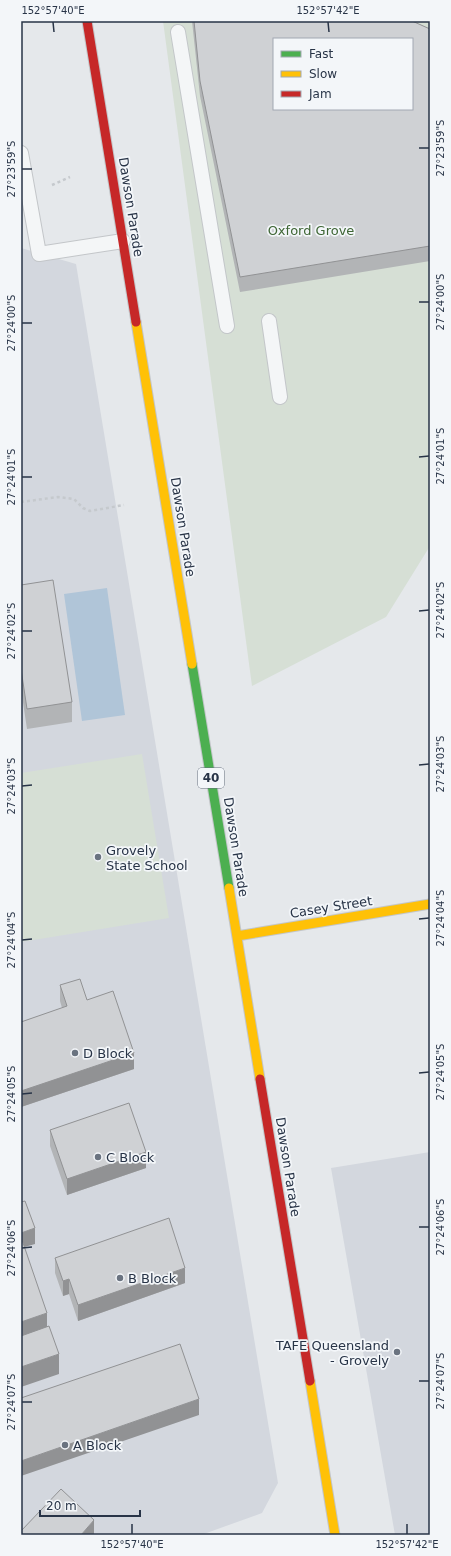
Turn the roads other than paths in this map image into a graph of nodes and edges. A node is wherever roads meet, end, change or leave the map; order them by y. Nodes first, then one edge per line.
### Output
1 (87, 21) edge
2 (178, 32) dead end
3 (21, 153) edge
4 (123, 241) junction
5 (269, 321) dead end
6 (227, 326) dead end
7 (280, 397) dead end
8 (430, 904) edge
9 (237, 936) junction
10 (335, 1535) edge

1 - 4 main road, Dawson Parade / 40
2 - 6 lane
3 - 4 lane
4 - 9 main road, Dawson Parade / 40
5 - 7 lane
8 - 9 main road, Casey Street
9 - 10 main road, Dawson Parade / 40

